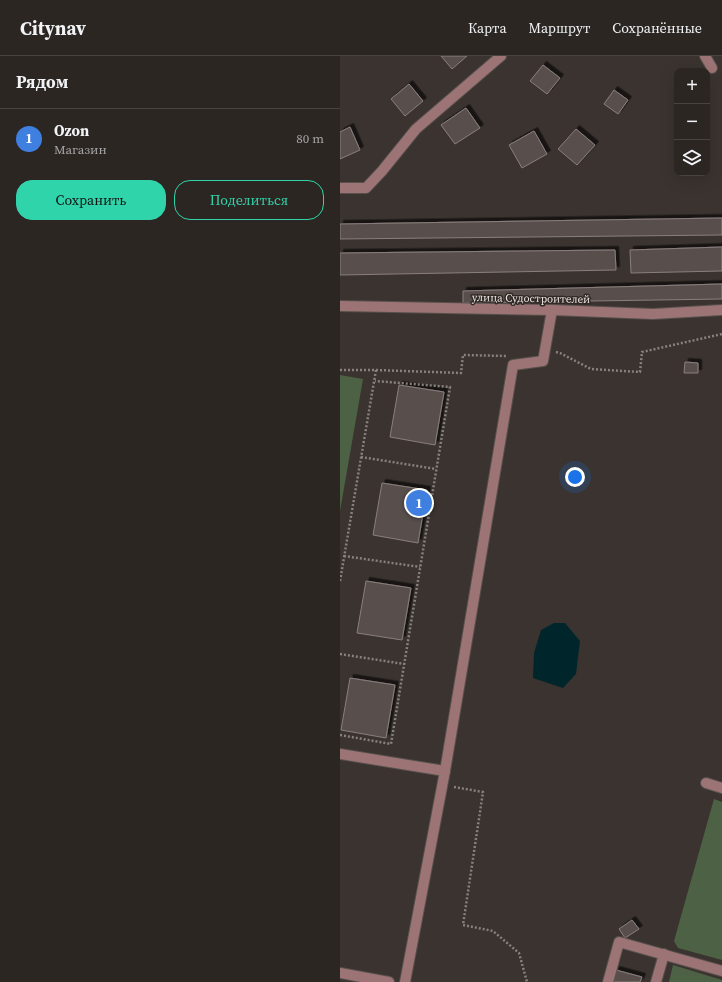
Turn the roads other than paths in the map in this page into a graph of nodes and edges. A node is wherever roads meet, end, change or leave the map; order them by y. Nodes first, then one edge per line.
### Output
1 (501, 56) edge
2 (705, 56) edge
3 (712, 68) dead end
4 (340, 188) edge
5 (340, 306) edge
6 (552, 310) junction
7 (722, 310) edge
8 (340, 754) edge
9 (445, 771) junction
10 (706, 783) dead end
11 (722, 788) edge
12 (664, 954) junction
13 (722, 970) edge
14 (340, 973) edge
15 (389, 982) edge
16 (404, 982) edge
17 (608, 982) edge
18 (656, 982) edge

1 - 4 street
2 - 3 street
5 - 6 street, улица Судостроителей
6 - 7 street, улица Судостроителей
6 - 9 street
8 - 9 street
9 - 16 street
10 - 11 street
12 - 13 street
12 - 17 street
12 - 18 street
14 - 15 street

